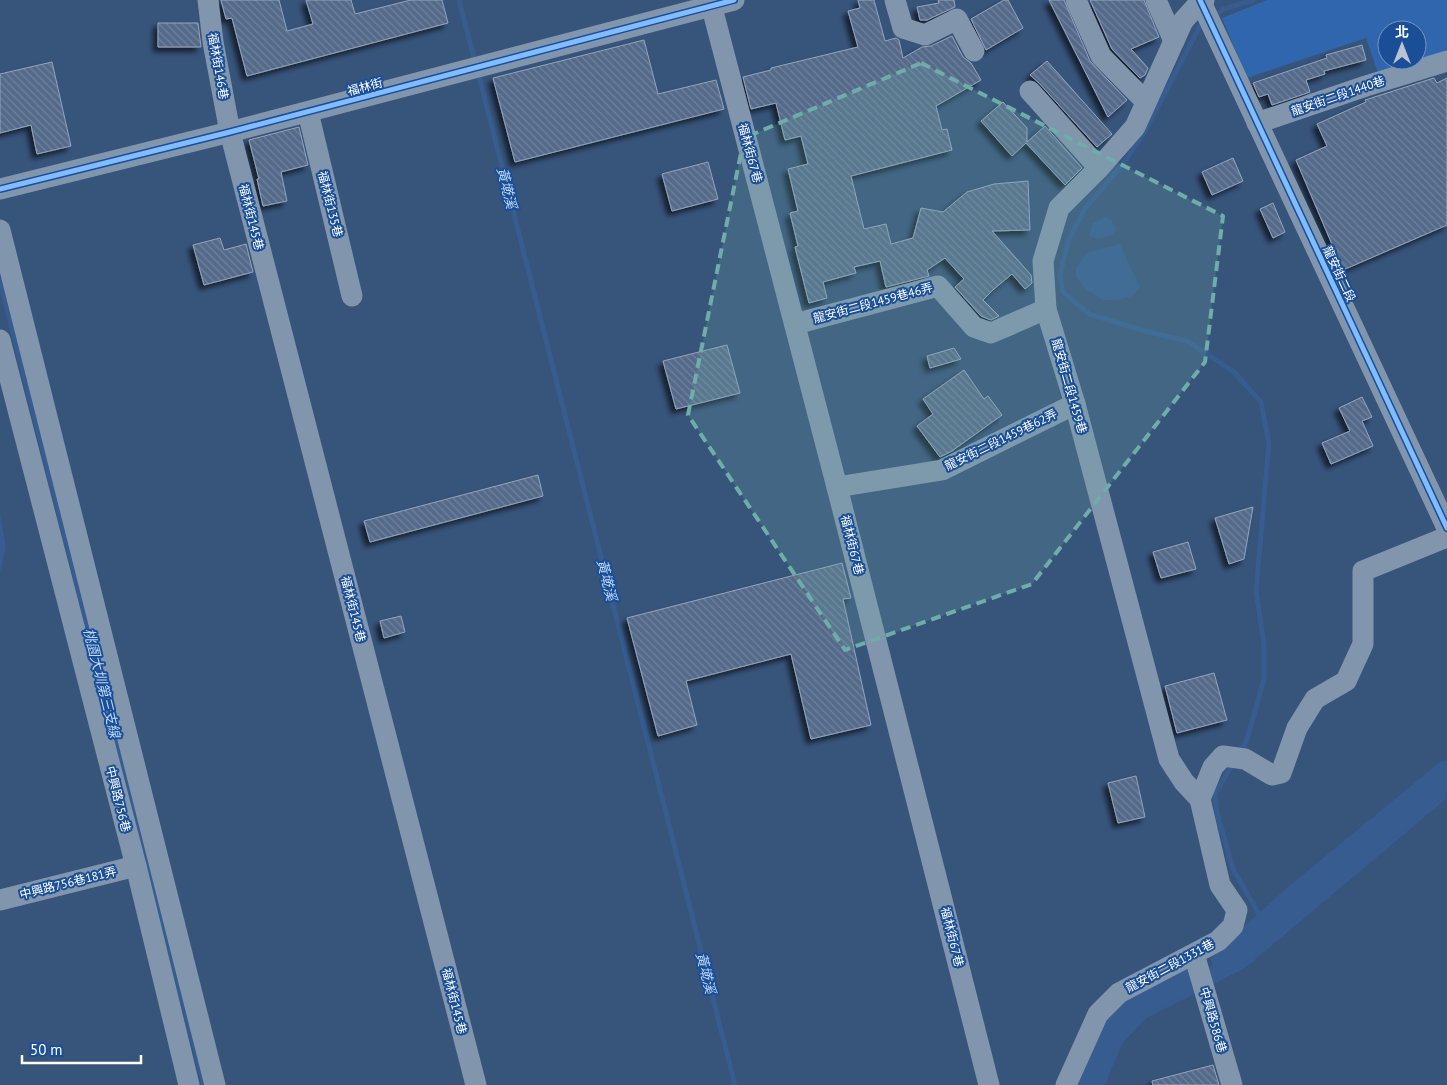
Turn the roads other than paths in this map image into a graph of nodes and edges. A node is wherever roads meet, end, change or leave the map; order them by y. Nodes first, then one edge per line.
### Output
1 (208, 0) edge
2 (734, 0) edge
3 (896, 0) edge
4 (1076, 0) edge
5 (1156, 0) edge
6 (1202, 0) edge
7 (710, 3) edge
8 (1174, 41) junction
9 (974, 51) dead end
10 (1447, 61) edge
11 (1030, 91) dead end
12 (1146, 102) junction
13 (308, 112) junction
14 (1257, 123) junction
15 (230, 132) junction
16 (1099, 168) junction
17 (0, 189) edge
18 (0, 230) edge
19 (352, 296) dead end
20 (1046, 309) junction
21 (795, 324) junction
22 (0, 340) edge
23 (1075, 404) junction
24 (837, 487) junction
25 (1447, 528) edge
26 (1447, 537) edge
27 (1200, 799) junction
28 (136, 866) junction
29 (0, 900) edge
30 (1194, 954) junction
31 (189, 1085) edge
32 (215, 1085) edge
33 (476, 1085) edge
34 (989, 1085) edge
35 (1066, 1085) edge
36 (1232, 1085) edge

1 - 15 street, 福林街146巷
2 - 7 street, 福林街
3 - 9 street
4 - 12 street
5 - 8 street
6 - 8 street, 龍安街二段1459巷
6 - 14 street, 龍安街二段
7 - 13 street, 福林街
7 - 21 street, 福林街67巷
8 - 12 street, 龍安街二段1459巷
10 - 14 street, 龍安街二段1440巷
11 - 16 street
12 - 16 street, 龍安街二段1459巷
13 - 15 street, 福林街
13 - 19 street, 福林街135巷
14 - 25 street, 龍安街二段
15 - 17 street, 福林街
15 - 33 street, 福林街145巷
16 - 20 street, 龍安街二段1459巷
18 - 32 street
20 - 21 street, 龍安街二段1459巷46弄
20 - 23 street, 龍安街二段1459巷
21 - 24 street, 福林街67巷
22 - 28 street, 中興路756巷
23 - 24 street, 龍安街二段1459巷62弄
23 - 27 street, 龍安街二段1459巷
24 - 34 street, 福林街67巷
26 - 27 street
27 - 30 street, 龍安街二段1331巷
28 - 29 street, 中興路756巷181弄
28 - 31 street, 中興路756巷
30 - 35 street, 龍安街二段1331巷
30 - 36 street, 中興路586巷

